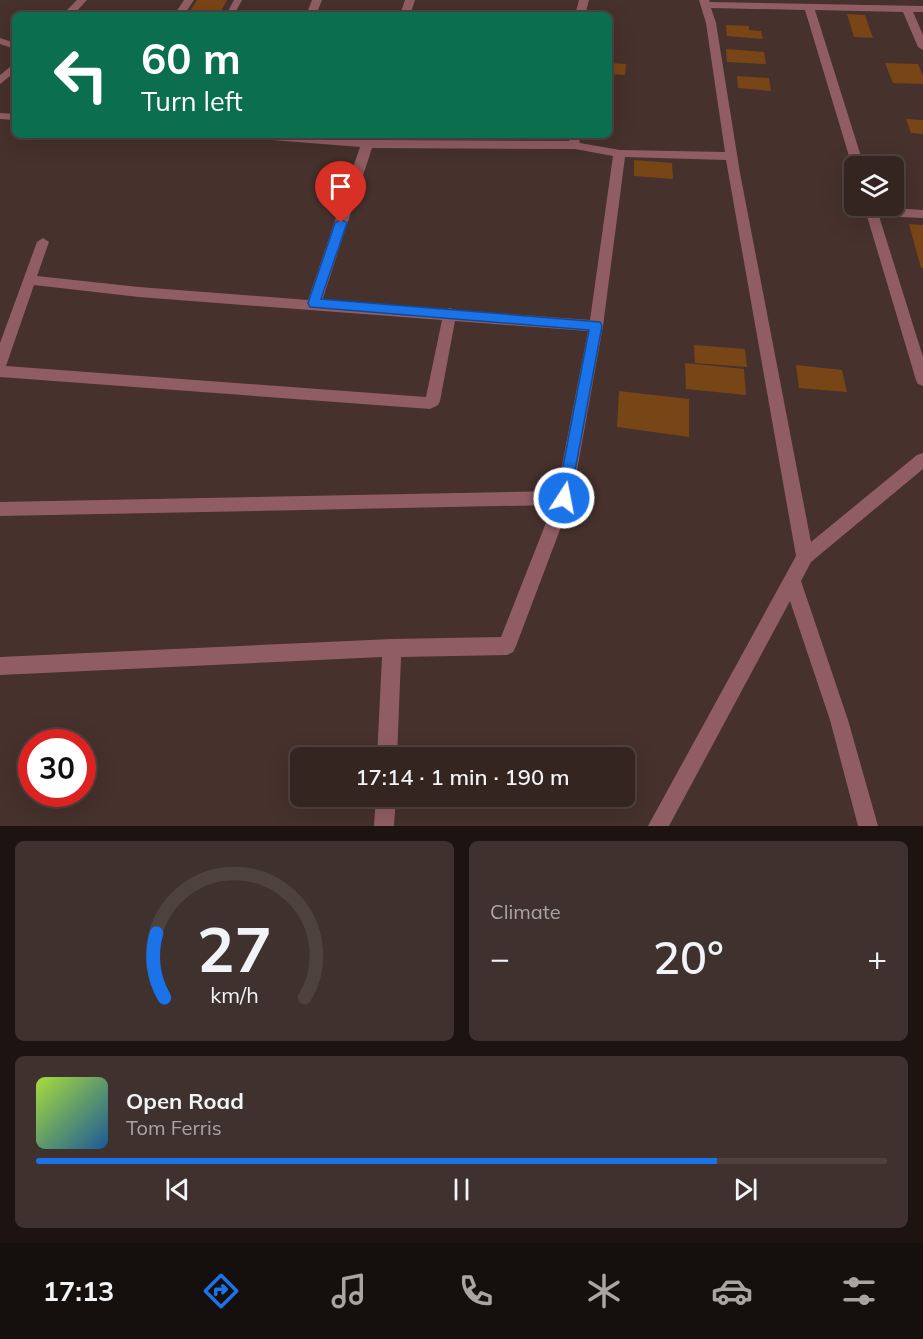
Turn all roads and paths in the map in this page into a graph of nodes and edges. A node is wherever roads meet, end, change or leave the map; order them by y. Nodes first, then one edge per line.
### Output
1 (82, 0) edge
2 (705, 3) edge
3 (809, 7) junction
4 (906, 8) junction
5 (923, 9) edge
6 (70, 12) edge
7 (923, 47) edge
8 (12, 69) edge
9 (0, 81) edge
10 (342, 138) edge
11 (369, 139) edge
12 (574, 140) edge
13 (620, 154) junction
14 (732, 156) junction
15 (855, 156) edge
16 (904, 212) edge
17 (923, 214) edge
18 (873, 216) edge
19 (44, 242) dead end
20 (29, 280) junction
21 (314, 303) junction
22 (450, 313) junction
23 (596, 326) junction
24 (0, 363) edge
25 (0, 371) edge
26 (923, 380) edge
27 (923, 460) edge
28 (564, 498) junction
29 (0, 509) edge
30 (805, 557) junction
31 (792, 579) junction
32 (392, 648) junction
33 (0, 666) edge
34 (388, 747) edge
35 (385, 807) edge
36 (384, 826) edge
37 (658, 826) edge
38 (868, 826) edge

1 - 6 street
2 - 3 street
2 - 14 street
3 - 4 street
3 - 15 street
4 - 5 street
4 - 7 street
8 - 9 street
10 - 11 street
11 - 12 street
11 - 21 street
12 - 13 street
13 - 14 street
13 - 23 street
14 - 30 street
16 - 17 street
18 - 26 street
19 - 20 street
20 - 21 street
20 - 24 street
21 - 22 street
22 - 23 street
22 - 25 street
23 - 28 street
27 - 30 street
28 - 29 street
28 - 32 street
30 - 31 street
31 - 37 street
31 - 38 street
32 - 33 street
32 - 34 street
35 - 36 street

